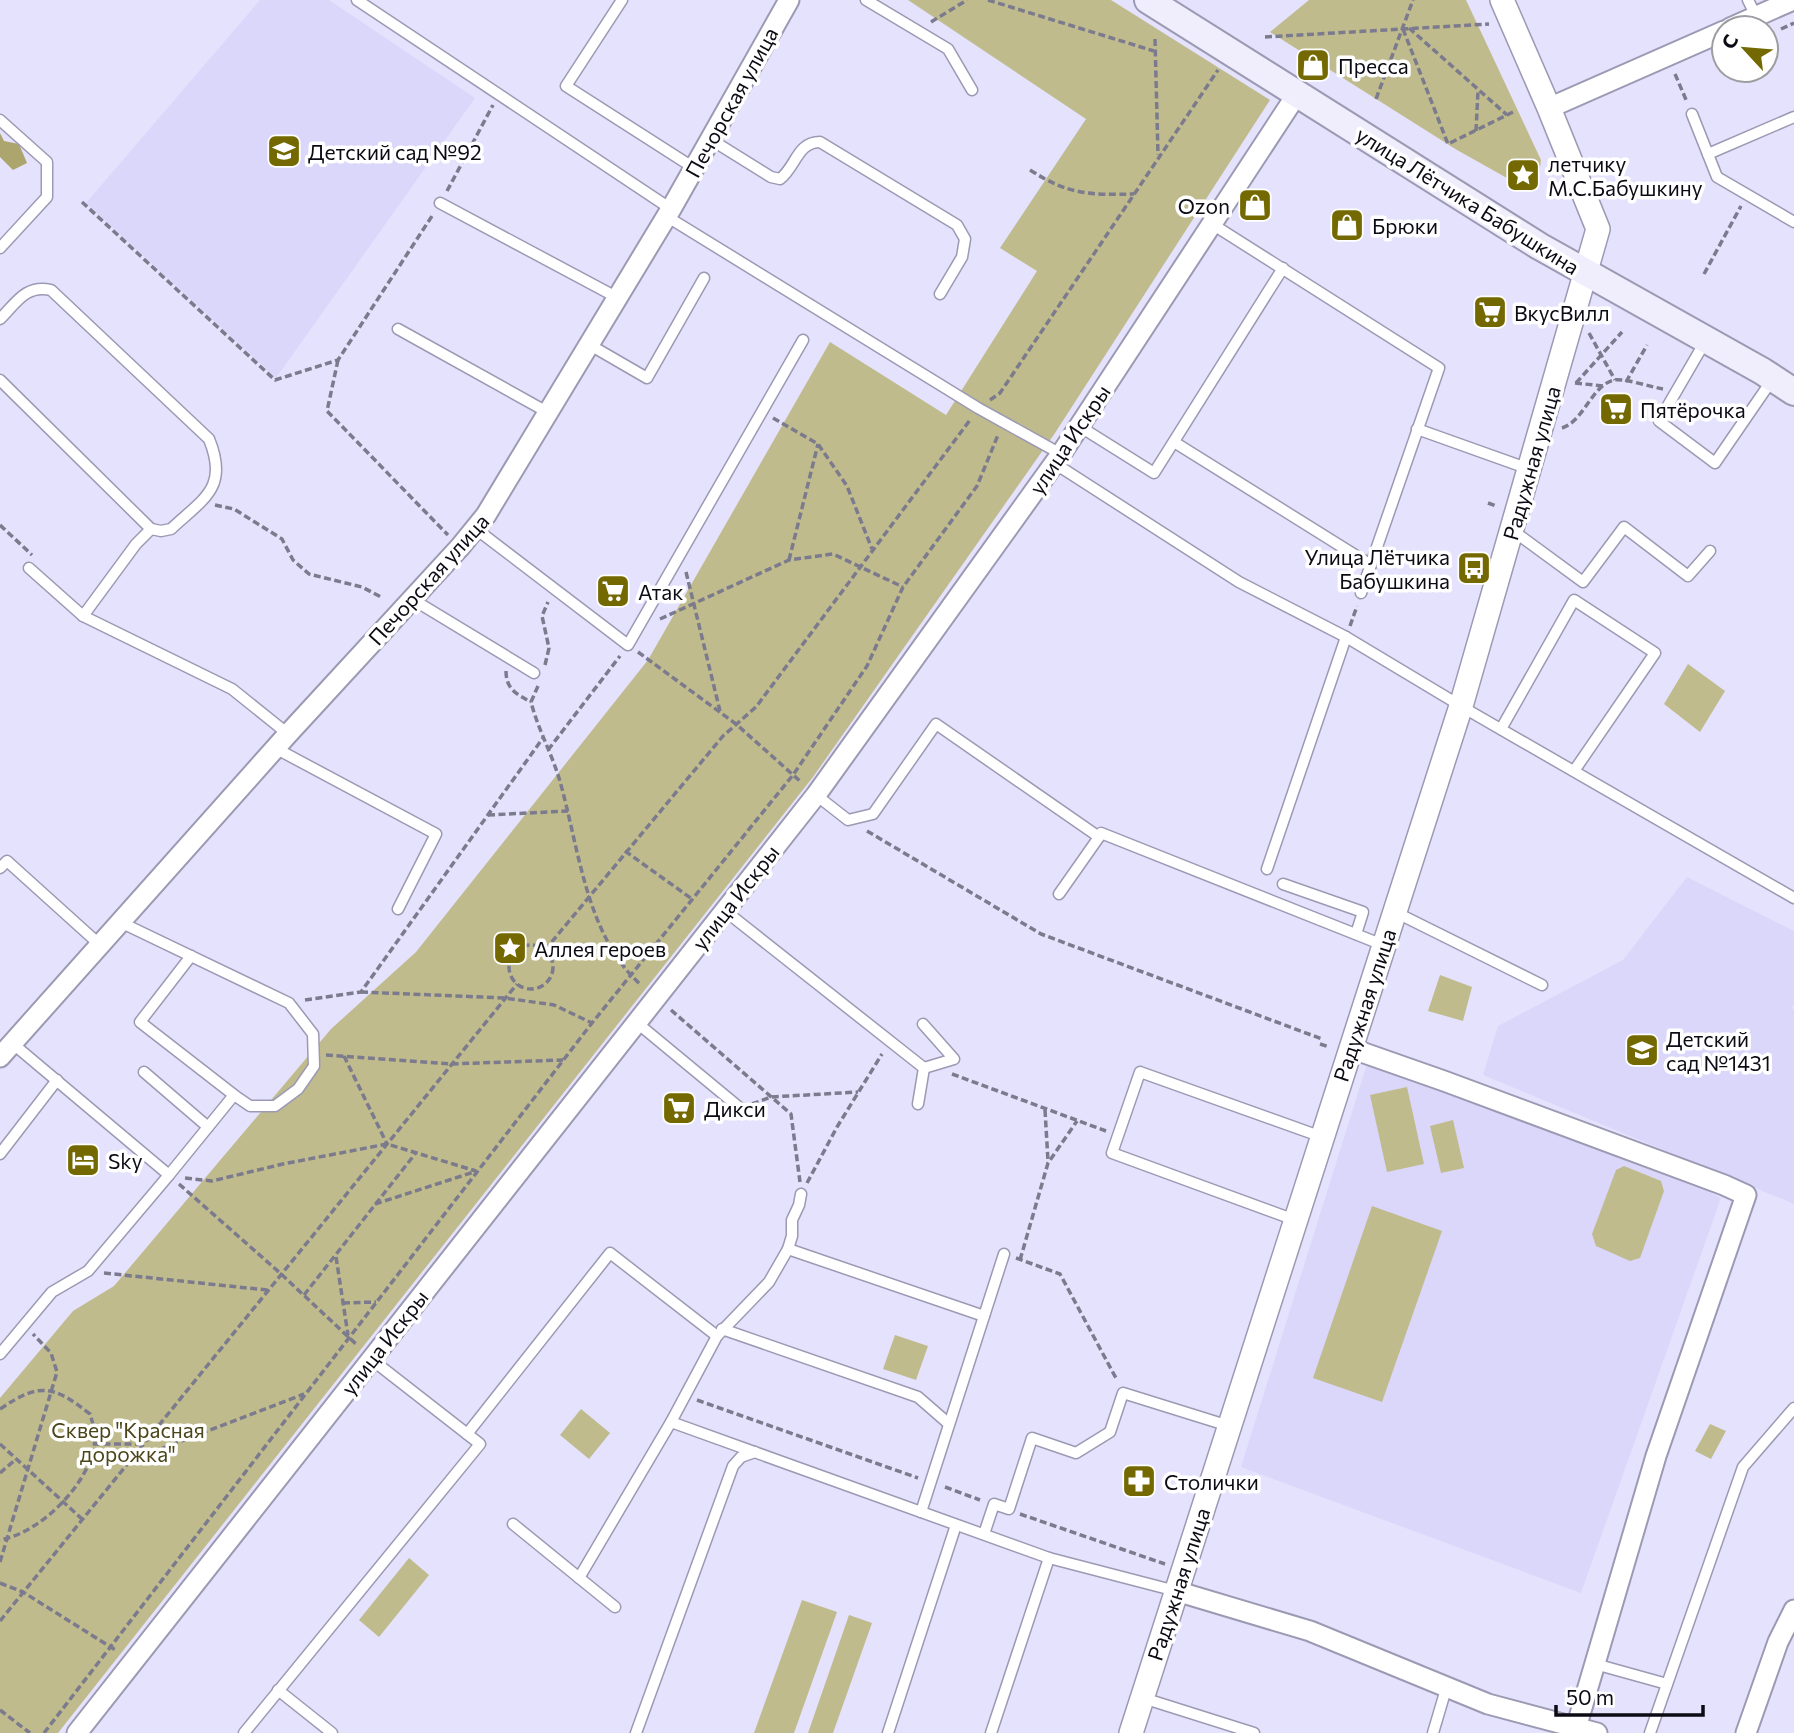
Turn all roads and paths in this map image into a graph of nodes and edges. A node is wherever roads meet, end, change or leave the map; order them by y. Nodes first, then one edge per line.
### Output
1 (357, 0) edge
2 (622, 0) edge
3 (789, 0) edge
4 (866, 0) edge
5 (967, 0) edge
6 (988, 0) edge
7 (1148, 0) edge
8 (1413, 0) edge
9 (1502, 0) edge
10 (1793, 0) edge
11 (1752, 8) edge
12 (1489, 24) dead end
13 (1406, 29) junction
14 (918, 31) junction
15 (1710, 36) edge
16 (1265, 37) dead end
17 (1155, 39) dead end
18 (1154, 51) junction
19 (1231, 51) junction
20 (1675, 74) dead end
21 (1479, 89) junction
22 (972, 90) dead end
23 (499, 94) junction
24 (1297, 94) junction
25 (1376, 99) dead end
26 (1549, 108) junction
27 (1513, 112) dead end
28 (1692, 114) joint
29 (1507, 115) junction
30 (1794, 117) edge
31 (0, 120) edge
32 (1476, 131) junction
33 (710, 139) junction
34 (1708, 154) junction
35 (1158, 157) junction
36 (694, 168) junction
37 (1030, 170) dead end
38 (1134, 194) junction
39 (1748, 195) junction
40 (82, 202) dead end
41 (440, 203) junction
42 (668, 212) junction
43 (1794, 222) edge
44 (1212, 224) junction
45 (0, 248) edge
46 (1283, 268) junction
47 (1587, 273) junction
48 (1704, 274) dead end
49 (704, 278) dead end
50 (940, 294) dead end
51 (618, 298) junction
52 (0, 319) edge
53 (1585, 324) dead end
54 (398, 329) dead end
55 (1622, 332) dead end
56 (803, 340) dead end
57 (1706, 340) junction
58 (590, 345) junction
59 (1647, 345) dead end
60 (1601, 354) junction
61 (338, 360) junction
62 (0, 380) edge
63 (1615, 380) junction
64 (1626, 382) junction
65 (1575, 383) junction
66 (1784, 385) edge
67 (1604, 386) junction
68 (1654, 387) dead end
69 (1570, 388) dead end
70 (978, 408) junction
71 (549, 412) junction
72 (762, 412) junction
73 (1004, 422) junction
74 (1079, 426) junction
75 (1417, 429) junction
76 (1554, 431) dead end
77 (1174, 442) junction
78 (818, 444) junction
79 (1057, 458) junction
80 (1530, 469) junction
81 (200, 501) junction
82 (476, 528) junction
83 (150, 529) junction
84 (441, 530) dead end
85 (1512, 530) junction
86 (873, 550) junction
87 (1710, 551) dead end
88 (681, 553) junction
89 (789, 560) junction
90 (1371, 565) junction
91 (861, 566) junction
92 (29, 568) dead end
93 (903, 587) junction
94 (553, 588) junction
95 (1361, 593) joint
96 (381, 597) dead end
97 (412, 599) junction
98 (693, 602) junction
99 (83, 617) junction
100 (636, 632) junction
101 (1346, 638) junction
102 (628, 645) junction
103 (500, 653) junction
104 (538, 677) junction
105 (531, 702) junction
106 (1461, 706) junction
107 (720, 713) junction
108 (736, 724) junction
109 (1500, 729) junction
110 (543, 738) junction
111 (282, 741) junction
112 (548, 750) junction
113 (1574, 771) junction
114 (793, 775) junction
115 (816, 795) junction
116 (568, 811) junction
117 (488, 815) junction
118 (848, 820) junction
119 (1099, 837) junction
120 (625, 851) junction
121 (2, 861) edge
122 (1267, 869) dead end
123 (1283, 884) dead end
124 (590, 894) junction
125 (1059, 894) dead end
126 (1794, 898) edge
127 (692, 899) junction
128 (398, 909) dead end
129 (724, 910) junction
130 (1394, 912) junction
131 (120, 921) junction
132 (1356, 934) junction
133 (99, 944) junction
134 (1384, 945) junction
135 (545, 950) junction
136 (191, 956) junction
137 (631, 975) junction
138 (517, 985) junction
139 (1542, 985) dead end
140 (361, 992) junction
141 (656, 997) junction
142 (505, 998) junction
143 (289, 1003) junction
144 (635, 1022) junction
145 (592, 1023) junction
146 (923, 1024) dead end
147 (1322, 1039) dead end
148 (890, 1042) junction
149 (1350, 1048) junction
150 (6, 1050) edge
151 (314, 1054) junction
152 (344, 1056) junction
153 (564, 1060) junction
154 (451, 1064) junction
155 (924, 1068) junction
156 (144, 1072) dead end
157 (57, 1080) junction
158 (859, 1093) junction
159 (234, 1095) junction
160 (771, 1097) junction
161 (918, 1104) dead end
162 (740, 1108) joint
163 (1045, 1109) junction
164 (1078, 1121) junction
165 (208, 1127) junction
166 (1118, 1136) junction
167 (1322, 1137) junction
168 (387, 1144) junction
169 (415, 1153) junction
170 (0, 1154) edge
171 (1048, 1163) junction
172 (476, 1171) junction
173 (169, 1175) junction
174 (801, 1194) junction
175 (375, 1204) junction
176 (1295, 1220) junction
177 (788, 1250) junction
178 (1004, 1254) joint
179 (335, 1255) junction
180 (1020, 1260) junction
181 (88, 1271) junction
182 (280, 1273) junction
183 (268, 1290) junction
184 (304, 1295) junction
185 (376, 1302) junction
186 (343, 1303) junction
187 (984, 1316) junction
188 (24, 1325) junction
189 (720, 1333) junction
190 (349, 1337) junction
191 (0, 1354) edge
192 (372, 1359) junction
193 (51, 1392) junction
194 (1123, 1393) junction
195 (306, 1394) junction
196 (685, 1396) junction
197 (1794, 1408) edge
198 (0, 1409) edge
199 (671, 1422) junction
200 (949, 1424) junction
201 (1229, 1426) junction
202 (467, 1434) junction
203 (0, 1444) edge
204 (93, 1444) junction
205 (143, 1444) junction
206 (755, 1452) junction
207 (15, 1460) junction
208 (130, 1461) junction
209 (27, 1471) junction
210 (0, 1473) edge
211 (930, 1482) junction
212 (62, 1502) junction
213 (994, 1504) junction
214 (1009, 1509) junction
215 (921, 1512) junction
216 (82, 1519) junction
217 (513, 1524) dead end
218 (957, 1525) junction
219 (984, 1534) junction
220 (7, 1538) junction
221 (0, 1540) edge
222 (1049, 1558) junction
223 (0, 1562) edge
224 (579, 1578) junction
225 (1179, 1581) junction
226 (0, 1583) edge
227 (23, 1592) junction
228 (615, 1607) dead end
229 (1794, 1610) edge
230 (0, 1621) edge
231 (110, 1647) junction
232 (133, 1662) junction
233 (1595, 1664) junction
234 (1667, 1684) junction
235 (1446, 1689) junction
236 (278, 1690) junction
237 (1142, 1698) junction
238 (0, 1710) edge
239 (1575, 1730) edge
240 (30, 1733) edge
241 (44, 1733) edge
242 (77, 1733) edge
243 (244, 1733) edge
244 (332, 1733) edge
245 (636, 1733) edge
246 (888, 1733) edge
247 (991, 1733) edge
248 (1131, 1733) edge
249 (1254, 1733) edge
250 (1433, 1733) edge
251 (1597, 1733) edge
252 (1650, 1733) edge
253 (1746, 1733) edge

1 - 23 lane
2 - 36 lane
3 - 33 street, Печорская улица
4 - 14 lane
5 - 14 path
6 - 18 path
7 - 19 main road, улица Лётчика Бабушкина
8 - 13 path
9 - 26 street, Радужная улица
10 - 11 street
12 - 13 path
13 - 16 path
13 - 21 path
13 - 25 path
13 - 32 path
14 - 22 lane
15 - 26 street
17 - 18 path
18 - 35 path
19 - 24 main road, улица Лётчика Бабушкина
19 - 35 path
20 - 28 path
21 - 29 path
21 - 32 path
23 - 41 path
23 - 42 lane
24 - 44 street, улица Искры
24 - 47 main road, улица Лётчика Бабушкина
26 - 47 street, Радужная улица
27 - 29 path
28 - 34 lane
29 - 32 path
30 - 34 lane
31 - 45 lane
33 - 36 street, Печорская улица
33 - 50 lane
34 - 39 lane
35 - 38 path
36 - 42 street, Печорская улица
37 - 38 path
38 - 70 path
39 - 43 lane
39 - 48 path
40 - 61 path
41 - 51 lane
41 - 61 path
42 - 51 street, Печорская улица
42 - 70 lane
44 - 46 lane
44 - 74 street, улица Искры
46 - 75 lane
46 - 77 lane
47 - 57 main road, улица Лётчика Бабушкина
47 - 80 street, Радужная улица
49 - 58 lane
51 - 58 street, Печорская улица
52 - 81 lane
53 - 60 path
54 - 71 lane
55 - 60 path
56 - 72 lane
57 - 66 main road, улица Лётчика Бабушкина
57 - 66 lane
58 - 71 street, Печорская улица
59 - 64 path
60 - 63 path
60 - 65 path
61 - 84 path
62 - 83 lane
63 - 64 path
63 - 67 path
64 - 68 path
65 - 67 path
65 - 69 path
67 - 76 path
70 - 73 lane
70 - 86 path
71 - 82 street, Печорская улица
72 - 78 path
72 - 88 lane
73 - 79 lane
73 - 93 path
74 - 77 lane
74 - 79 street, улица Искры
75 - 80 lane
75 - 90 lane
77 - 90 lane
78 - 86 path
78 - 89 path
79 - 101 lane
79 - 115 street, улица Искры
80 - 85 street, Радужная улица
81 - 83 lane
81 - 96 path
82 - 94 lane
82 - 97 street, Печорская улица
83 - 99 lane
85 - 87 lane
85 - 106 street, Радужная улица
86 - 91 path
88 - 98 path
88 - 100 lane
89 - 91 path
89 - 98 path
90 - 95 lane
91 - 93 path
91 - 108 path
92 - 99 lane
93 - 114 path
94 - 102 lane
94 - 104 path
95 - 101 path
97 - 103 lane
97 - 111 street, Печорская улица
98 - 100 path
98 - 107 path
99 - 111 lane
100 - 102 lane
101 - 106 lane
101 - 122 lane
102 - 107 path
102 - 112 path
103 - 104 lane
103 - 105 path
104 - 105 path
105 - 110 path
106 - 109 lane
106 - 130 street, Радужная улица
107 - 108 path
108 - 114 path
108 - 120 path
109 - 113 lane
109 - 113 lane
110 - 112 path
110 - 117 path
111 - 128 lane
111 - 131 street, Печорская улица
112 - 116 path
113 - 126 lane
114 - 115 path
114 - 127 path
115 - 118 lane
115 - 129 street, улица Искры
116 - 117 path
116 - 124 path
117 - 140 path
118 - 119 lane
118 - 147 path
119 - 125 lane
119 - 132 lane
120 - 124 path
120 - 127 path
121 - 133 lane
123 - 132 lane
124 - 135 path
124 - 137 path
127 - 137 path
129 - 141 street, улица Искры
129 - 148 lane
130 - 134 street, Радужная улица
130 - 139 lane
131 - 133 street, Печорская улица
131 - 136 lane
132 - 134 lane
133 - 150 street, Печорская улица
134 - 149 street, Радужная улица
135 - 138 path
135 - 138 path
136 - 143 lane
136 - 159 lane
137 - 141 path
137 - 145 path
138 - 142 path
140 - 142 path
140 - 143 path
141 - 144 street, улица Искры
141 - 160 path
142 - 145 path
142 - 154 path
143 - 151 lane
144 - 162 lane
144 - 192 street, улица Искры
145 - 153 path
146 - 155 lane
148 - 155 lane
148 - 158 path
149 - 167 street, Радужная улица
149 - 233 street
150 - 157 lane
151 - 152 path
151 - 159 lane
152 - 154 path
152 - 168 path
153 - 154 path
153 - 172 path
154 - 168 path
155 - 161 lane
155 - 163 path
156 - 165 lane
157 - 170 lane
157 - 173 lane
158 - 160 path
158 - 174 path
159 - 165 lane
160 - 162 path
160 - 174 path
163 - 164 path
163 - 171 path
164 - 166 path
164 - 171 path
165 - 173 lane
166 - 167 lane
166 - 176 lane
167 - 176 street, Радужная улица
168 - 169 path
168 - 173 path
168 - 182 path
169 - 172 path
169 - 175 path
171 - 180 path
172 - 175 path
172 - 185 path
173 - 181 lane
173 - 182 path
174 - 177 lane
175 - 179 path
176 - 201 street, Радужная улица
177 - 187 lane
177 - 189 lane
178 - 180 path
178 - 187 lane
179 - 184 path
179 - 186 path
180 - 194 path
181 - 183 path
181 - 188 lane
182 - 183 path
182 - 184 path
183 - 205 path
184 - 190 path
185 - 186 path
185 - 190 path
186 - 190 path
187 - 200 lane
188 - 191 lane
188 - 193 path
189 - 196 lane
189 - 200 lane
189 - 202 lane
190 - 192 path
190 - 195 path
192 - 202 lane
192 - 232 street, улица Искры
193 - 198 path
193 - 204 path
193 - 209 path
194 - 201 lane
194 - 214 lane
195 - 208 path
195 - 231 path
196 - 199 lane
196 - 211 path
197 - 234 lane
199 - 206 lane
199 - 224 lane
200 - 211 lane
201 - 225 street, Радужная улица
202 - 236 lane
203 - 207 path
204 - 205 path
204 - 212 path
205 - 208 path
206 - 215 lane
206 - 245 lane
207 - 209 path
207 - 210 path
208 - 216 path
209 - 212 path
209 - 220 path
211 - 213 path
211 - 215 lane
212 - 216 path
212 - 220 path
213 - 214 lane
213 - 219 lane
214 - 225 path
215 - 218 lane
216 - 227 path
217 - 224 lane
218 - 219 lane
218 - 246 lane
219 - 222 lane
220 - 221 path
220 - 223 path
222 - 225 lane
222 - 247 lane
224 - 228 lane
225 - 235 street
225 - 237 street, Радужная улица
226 - 227 path
227 - 230 path
227 - 231 path
229 - 253 street
231 - 232 path
231 - 241 path
232 - 242 street, улица Искры
233 - 234 lane
233 - 239 street
234 - 252 lane
235 - 239 street
235 - 250 lane
236 - 243 lane
236 - 244 lane
237 - 248 street, Радужная улица
237 - 249 lane
238 - 240 path
239 - 251 street

